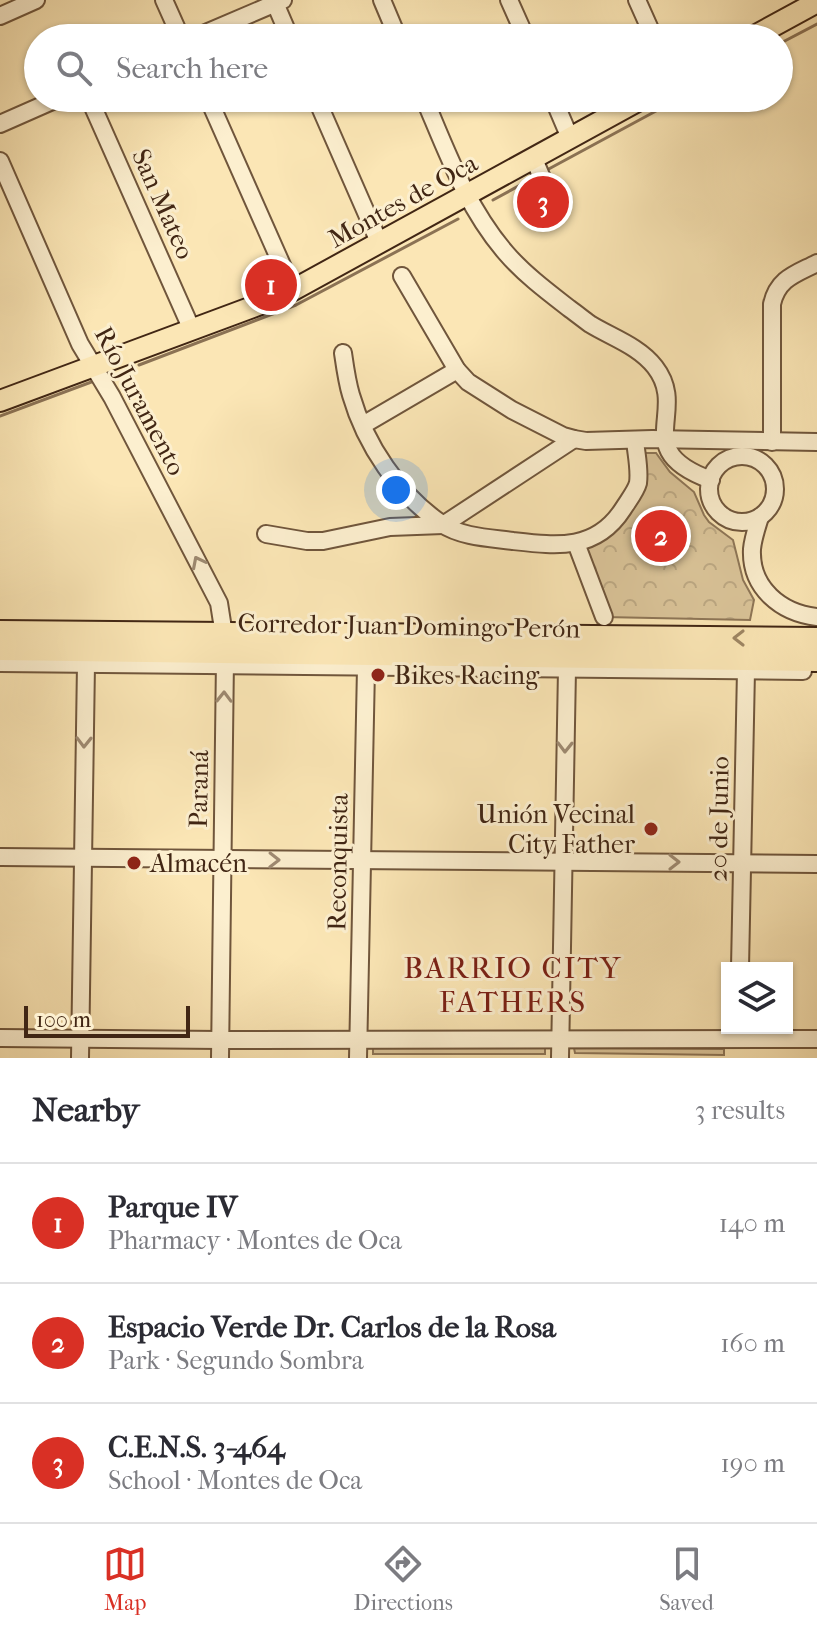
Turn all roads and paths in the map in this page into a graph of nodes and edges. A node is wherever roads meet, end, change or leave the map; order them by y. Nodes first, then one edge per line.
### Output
1 (36, 0) edge
2 (164, 0) edge
3 (382, 0) edge
4 (509, 0) edge
5 (637, 0) edge
6 (279, 2) edge
7 (804, 4) edge
8 (0, 16) edge
9 (175, 24) edge
10 (227, 24) edge
11 (286, 24) edge
12 (392, 24) edge
13 (520, 24) edge
14 (648, 24) edge
15 (773, 24) edge
16 (27, 112) edge
17 (95, 112) edge
18 (214, 112) edge
19 (322, 112) edge
20 (430, 112) edge
21 (559, 112) edge
22 (617, 112) edge
23 (0, 124) edge
24 (570, 138) junction
25 (0, 161) edge
26 (466, 196) junction
27 (379, 242) junction
28 (817, 263) edge
29 (402, 276) dead end
30 (293, 290) junction
31 (192, 330) junction
32 (343, 353) dead end
33 (95, 367) junction
34 (457, 370) junction
35 (0, 401) edge
36 (363, 425) junction
37 (574, 439) junction
38 (635, 440) junction
39 (665, 440) junction
40 (772, 442) junction
41 (817, 442) edge
42 (711, 480) junction
43 (760, 517) junction
44 (443, 525) junction
45 (266, 534) dead end
46 (576, 543) junction
47 (604, 617) dead end
48 (817, 617) edge
49 (0, 632) edge
50 (817, 639) edge
51 (0, 649) edge
52 (224, 650) junction
53 (817, 660) edge
54 (0, 663) edge
55 (86, 664) junction
56 (366, 668) junction
57 (567, 669) junction
58 (746, 670) junction
59 (817, 671) edge
60 (0, 857) edge
61 (83, 858) junction
62 (222, 859) junction
63 (362, 861) junction
64 (563, 861) junction
65 (742, 863) junction
66 (817, 864) edge
67 (740, 962) edge
68 (739, 1034) edge
69 (0, 1038) edge
70 (81, 1039) junction
71 (358, 1039) junction
72 (817, 1039) edge
73 (220, 1040) junction
74 (560, 1040) junction
75 (738, 1057) edge
76 (80, 1058) edge
77 (220, 1058) edge
78 (358, 1058) edge
79 (560, 1058) edge

1 - 8 street
2 - 9 street
3 - 12 street
4 - 13 street
5 - 14 street
6 - 10 street
6 - 11 street
7 - 15 main road
16 - 23 street
17 - 31 street, San Mateo
18 - 30 street
19 - 27 street
20 - 26 street
21 - 24 street
22 - 24 main road, Montes de Oca
24 - 26 main road, Montes de Oca
25 - 33 street, Río Juramento
26 - 27 main road, Montes de Oca
26 - 39 street
27 - 30 main road, Montes de Oca
28 - 40 street
29 - 34 street
30 - 31 main road, Montes de Oca
31 - 33 main road, Montes de Oca
32 - 36 street
33 - 35 main road, Montes de Oca
52 -> 33 street, Río Juramento
34 - 36 street
34 - 37 street
36 - 44 street
37 - 38 street
37 - 44 street
38 - 39 street
38 - 46 street
39 - 40 street
39 - 42 street
40 - 41 street
42 - 43 street
42 - 43 street
43 - 48 street
44 - 45 street
44 - 46 street
46 - 47 street
49 - 52 highway, Corredor Juan Domingo Perón
50 -> 52 highway, Corredor Juan Domingo Perón
51 - 52 highway, Corredor Juan Domingo Perón
52 - 53 highway, Corredor Juan Domingo Perón
52 - 55 street
52 - 56 street
62 -> 52 street, Paraná
54 - 55 street
55 -> 61 street
56 - 57 street
56 - 63 street, Reconquista
57 - 58 street
57 -> 64 street
58 - 59 street
58 - 65 street, 20 de Junio
60 - 61 street
61 - 62 street
61 - 70 street
62 -> 63 street
62 - 73 street, Paraná
63 - 64 street
63 - 71 street, Reconquista
64 -> 65 street
64 - 74 street
65 - 66 street
65 - 67 street, 20 de Junio
68 - 72 street
68 - 74 street
68 - 75 street
69 - 70 street
70 - 73 street
70 - 76 street
71 - 73 street
71 - 74 street
71 - 78 street, Reconquista
73 - 77 street, Paraná
74 - 79 street

